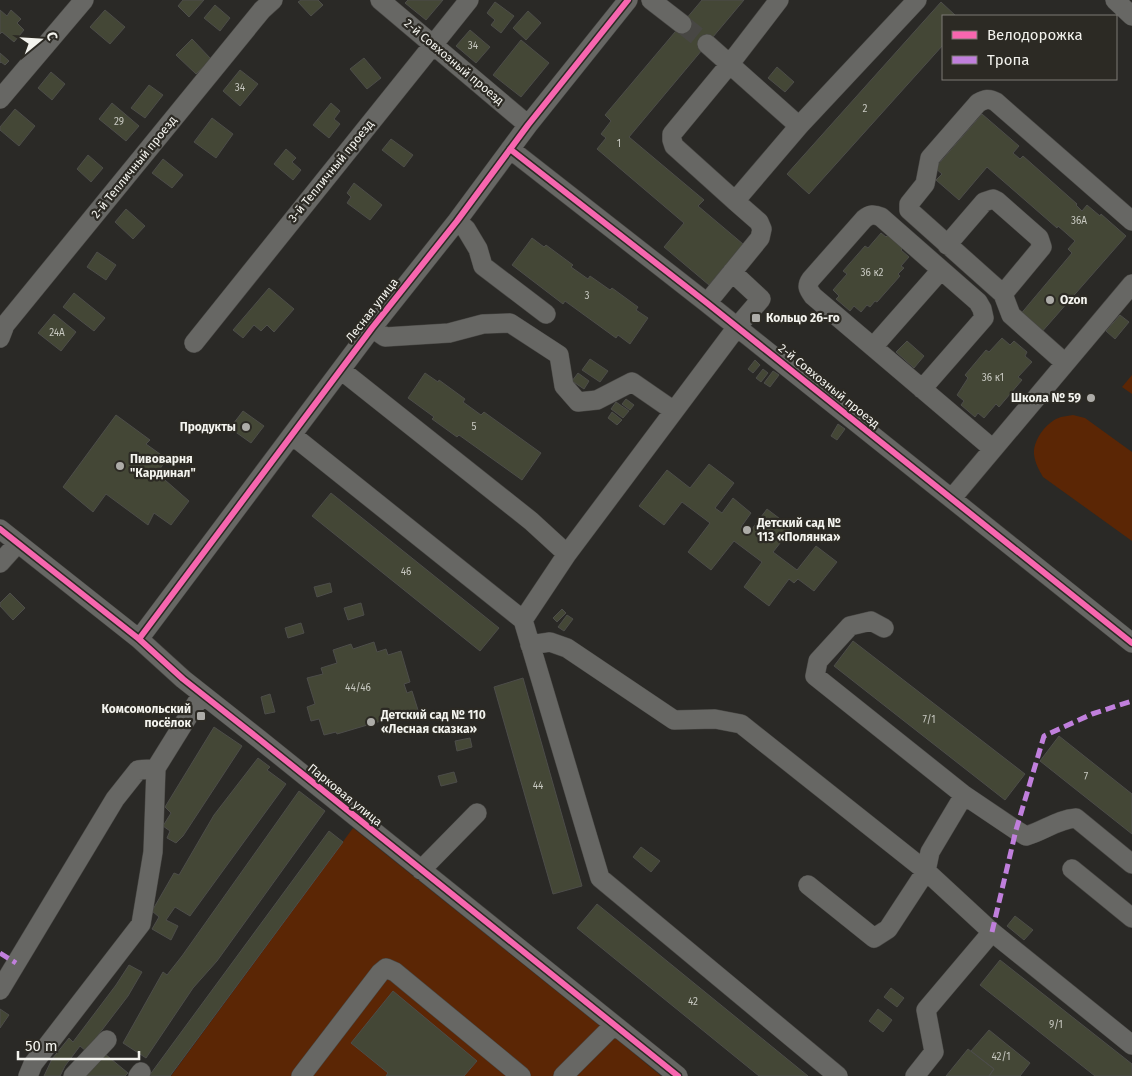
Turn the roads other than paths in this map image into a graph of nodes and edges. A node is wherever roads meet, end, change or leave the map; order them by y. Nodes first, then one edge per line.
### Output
1 (84, 0) edge
2 (273, 0) edge
3 (380, 0) edge
4 (469, 0) edge
5 (628, 0) edge
6 (651, 0) edge
7 (779, 0) edge
8 (917, 0) edge
9 (1115, 0) edge
10 (1132, 16) edge
11 (682, 24) tunnel mouth
12 (432, 44) junction
13 (706, 44) tunnel mouth
14 (729, 64) junction
15 (0, 98) edge
16 (528, 125) junction
17 (799, 126) junction
18 (510, 149) junction
19 (735, 201) junction
20 (457, 221) junction
21 (1132, 221) edge
22 (947, 245) junction
23 (941, 270) junction
24 (732, 272) junction
25 (1132, 284) edge
26 (1003, 294) junction
27 (707, 303) junction
28 (546, 314) dead end
29 (737, 327) junction
30 (372, 328) junction
31 (0, 338) edge
32 (194, 343) dead end
33 (873, 347) junction
34 (1065, 363) junction
35 (340, 370) junction
36 (922, 389) junction
37 (674, 411) junction
38 (292, 435) junction
39 (992, 449) junction
40 (952, 498) junction
41 (0, 529) edge
42 (17, 544) junction
43 (567, 554) junction
44 (0, 563) edge
45 (523, 620) junction
46 (884, 628) dead end
47 (140, 639) junction
48 (1132, 643) edge
49 (530, 645) junction
50 (202, 694) junction
51 (156, 768) junction
52 (964, 795) junction
53 (477, 813) dead end
54 (1132, 864) edge
55 (1072, 869) dead end
56 (420, 870) junction
57 (926, 871) junction
58 (808, 885) dead end
59 (1132, 918) edge
60 (992, 932) junction
61 (0, 990) edge
62 (614, 1025) junction
63 (107, 1040) dead end
64 (1132, 1045) edge
65 (28, 1076) edge
66 (73, 1076) edge
67 (301, 1076) edge
68 (521, 1076) edge
69 (563, 1076) edge
70 (678, 1076) edge
71 (838, 1076) edge
72 (914, 1076) edge

1 - 15 street
2 - 31 street, 2-й Тепличный проезд
3 - 12 street, 2-й Совхозный проезд
4 - 12 street, 3-й Тепличный проезд
5 - 16 street, Лесная улица
6 - 11 street
7 - 14 street
8 - 17 street
9 - 10 street
12 - 16 street, 2-й Совхозный проезд
12 - 32 street, 3-й Тепличный проезд
13 - 14 street
14 - 17 street
14 - 19 street
16 - 18 street, Лесная улица
17 - 19 street
18 - 20 street, Лесная улица
18 - 27 street, 2-й Совхозный проезд
19 - 24 street
20 - 28 street
20 - 30 street, Лесная улица
21 - 22 street
22 - 26 street
22 - 26 street
23 - 33 street
23 - 33 street
23 - 36 street
24 - 27 street
24 - 29 street
25 - 34 street
26 - 34 street
27 - 29 street, 2-й Совхозный проезд
29 - 37 street
29 - 40 street, 2-й Совхозный проезд
30 - 35 street, Лесная улица
30 - 37 street
33 - 36 street
34 - 39 street
35 - 38 street, Лесная улица
35 - 43 street
36 - 39 street
37 - 43 street
38 - 45 street
38 - 47 street, Лесная улица
39 - 40 street
40 - 48 street, 2-й Совхозный проезд
41 - 42 street, Парковая улица
42 - 44 street
42 - 47 street, Парковая улица
43 - 45 street
45 - 49 street
46 - 52 street
47 - 50 street, Парковая улица
49 - 57 street
49 - 71 street
50 - 51 street
50 - 56 street, Парковая улица
51 - 61 street
51 - 65 street
52 - 54 street
52 - 57 street
53 - 56 street
55 - 59 street
56 - 62 street, Парковая улица
57 - 58 street
57 - 60 street
60 - 64 street
60 - 72 street
62 - 69 street
62 - 70 street, Парковая улица
63 - 66 street
67 - 68 street

